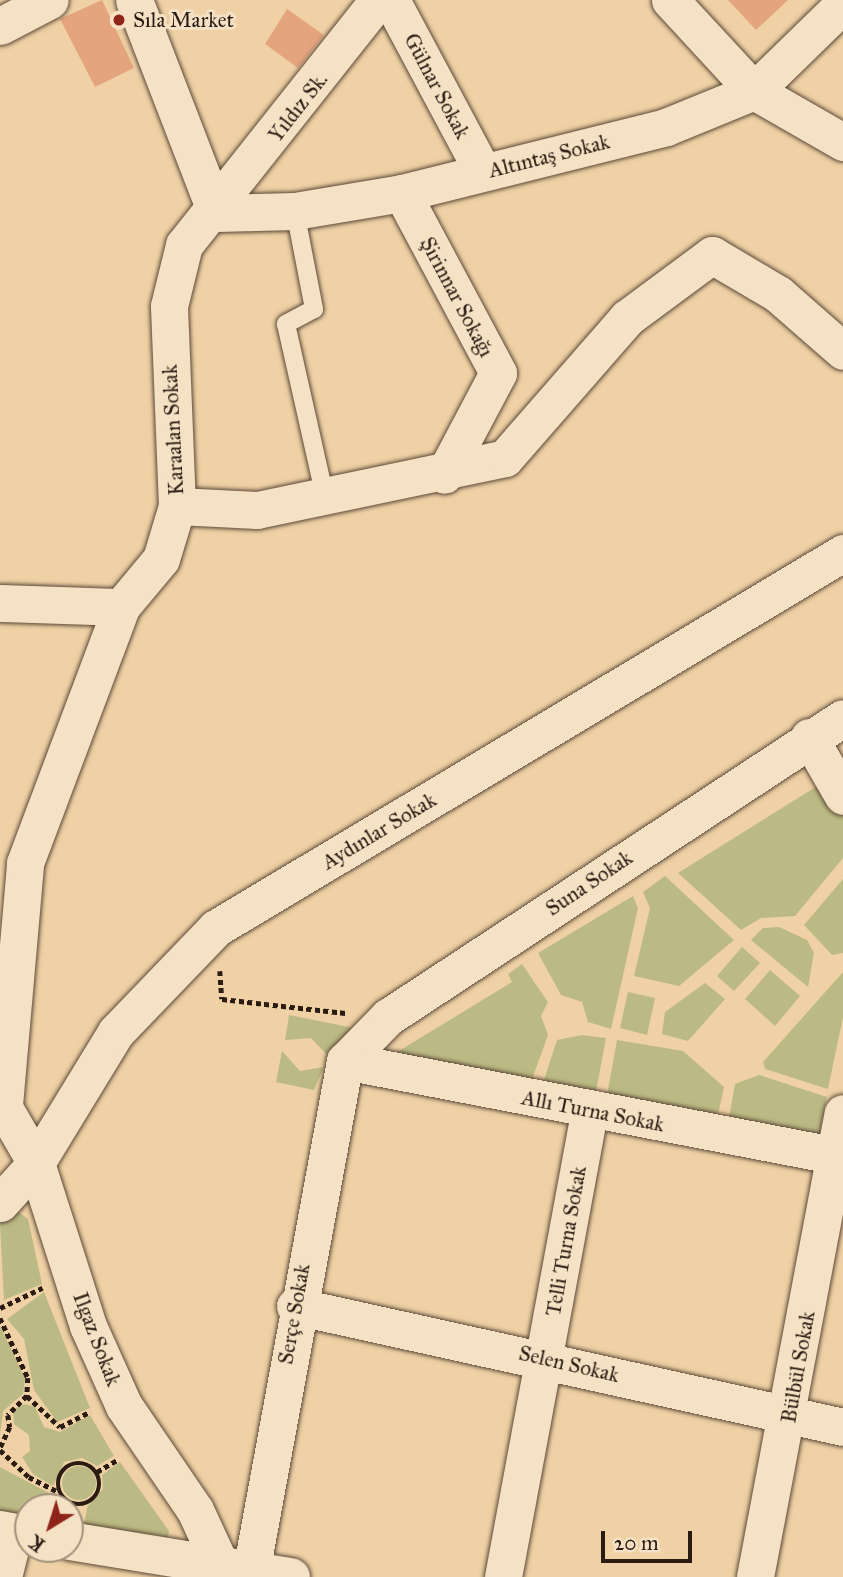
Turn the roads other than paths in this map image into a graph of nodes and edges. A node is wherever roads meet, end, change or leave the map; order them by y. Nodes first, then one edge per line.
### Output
1 (50, 0) edge
2 (134, 0) edge
3 (378, 0) edge
4 (391, 0) edge
5 (670, 0) edge
6 (843, 4) edge
7 (0, 26) edge
8 (754, 91) junction
9 (843, 142) edge
10 (483, 173) junction
11 (402, 193) junction
12 (295, 211) junction
13 (216, 212) junction
14 (843, 351) edge
15 (444, 475) junction
16 (325, 497) junction
17 (177, 506) junction
18 (843, 553) edge
19 (0, 603) edge
20 (121, 607) junction
21 (843, 718) edge
22 (809, 737) junction
23 (843, 796) edge
24 (345, 1061) junction
25 (2, 1103) edge
26 (589, 1111) junction
27 (843, 1113) edge
28 (839, 1156) edge
29 (36, 1164) junction
30 (0, 1203) edge
31 (295, 1306) junction
32 (545, 1357) junction
33 (789, 1418) junction
34 (843, 1426) edge
35 (14, 1533) edge
36 (84, 1543) edge
37 (241, 1570) edge
38 (3, 1577) edge
39 (291, 1577) edge
40 (503, 1577) edge
41 (755, 1577) edge

1 - 7 street
2 - 13 street
3 - 13 street, Yıldız Sk.
4 - 10 street, Gülnar Sokak
5 - 8 street
6 - 8 street, Altıntaş Sokak
8 - 9 street
8 - 10 street, Altıntaş Sokak
10 - 11 street, Altıntaş Sokak
11 - 12 street, Altıntaş Sokak
11 - 15 street, Şirinnar Sokağı
12 - 13 street, Altıntaş Sokak
12 - 16 lane
13 - 17 street, Karaalan Sokak
14 - 15 street
15 - 16 street
16 - 17 street
17 - 20 street, Karaalan Sokak
18 - 29 street, Aydınlar Sokak
19 - 20 street
20 - 25 street, Karaalan Sokak
21 - 22 street, Suna Sokak
22 - 23 street
22 - 24 street, Suna Sokak
24 - 26 street, Allı Turna Sokak
24 - 31 street, Serçe Sokak
25 - 29 street, Ilgaz Sokak
26 - 28 street, Allı Turna Sokak
26 - 32 street, Telli Turna Sokak
27 - 28 street, Bülbül Sokak
28 - 33 street, Bülbül Sokak
29 - 30 street, Aydınlar Sokak
29 - 37 street, Ilgaz Sokak
31 - 32 street, Selen Sokak
31 - 37 street, Serçe Sokak
32 - 33 street, Selen Sokak
32 - 40 street, Telli Turna Sokak
33 - 34 street, Selen Sokak
33 - 41 street, Bülbül Sokak
35 - 38 street
36 - 37 main road
37 - 39 main road

